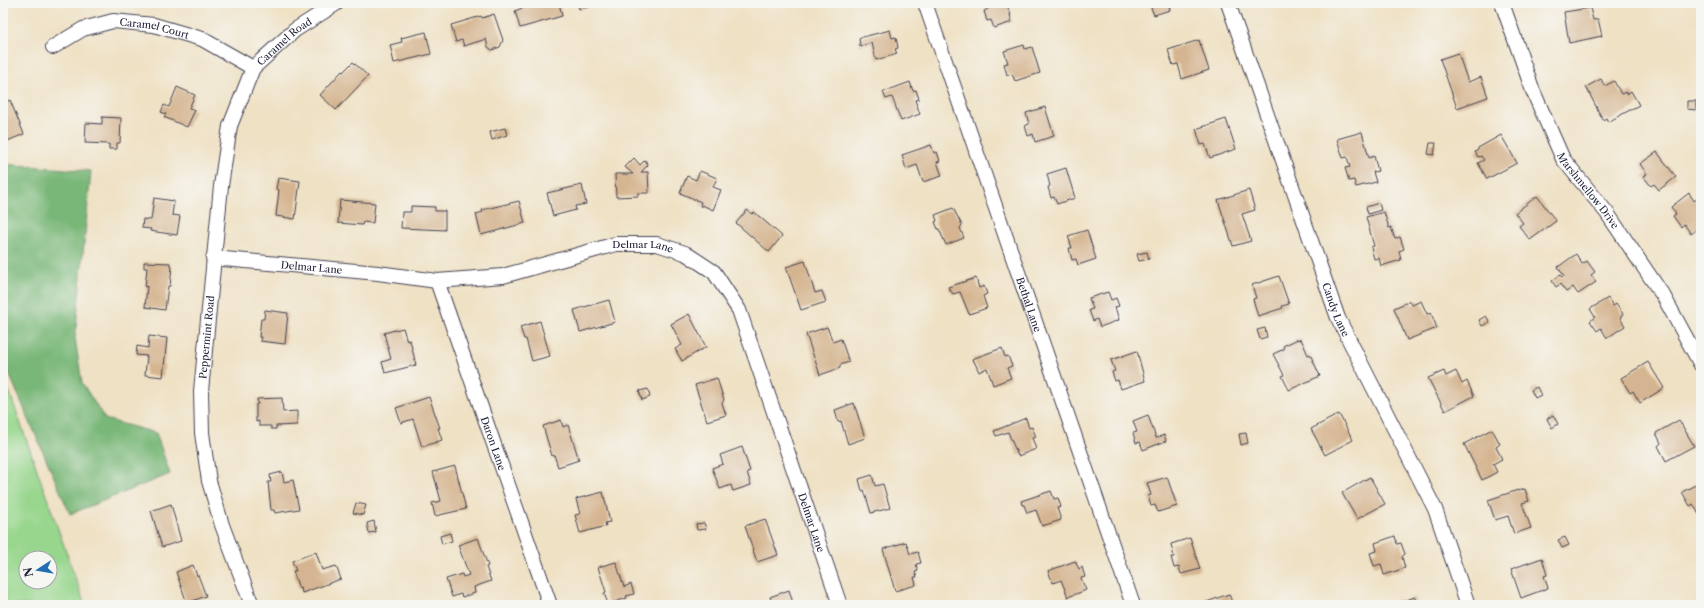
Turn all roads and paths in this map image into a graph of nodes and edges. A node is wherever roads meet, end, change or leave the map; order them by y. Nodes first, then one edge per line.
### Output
1 (337, 3) edge
2 (925, 3) edge
3 (1228, 3) edge
4 (1502, 3) edge
5 (53, 47) dead end
6 (254, 68) junction
7 (213, 258) junction
8 (437, 281) junction
9 (1701, 365) edge
10 (252, 605) edge
11 (550, 605) edge
12 (840, 605) edge
13 (1133, 605) edge
14 (1468, 605) edge

1 - 6 street, Caramel Road
2 - 13 street, Bethal Lane
3 - 14 street, Candy Lane
4 - 9 street, Marshmellow Drive
5 - 6 street, Caramel Court
6 - 7 street, Peppermint Road
7 - 8 street, Delmar Lane
7 - 10 street, Peppermint Road
8 - 11 street, Daron Lane
8 - 12 street, Delmar Lane

